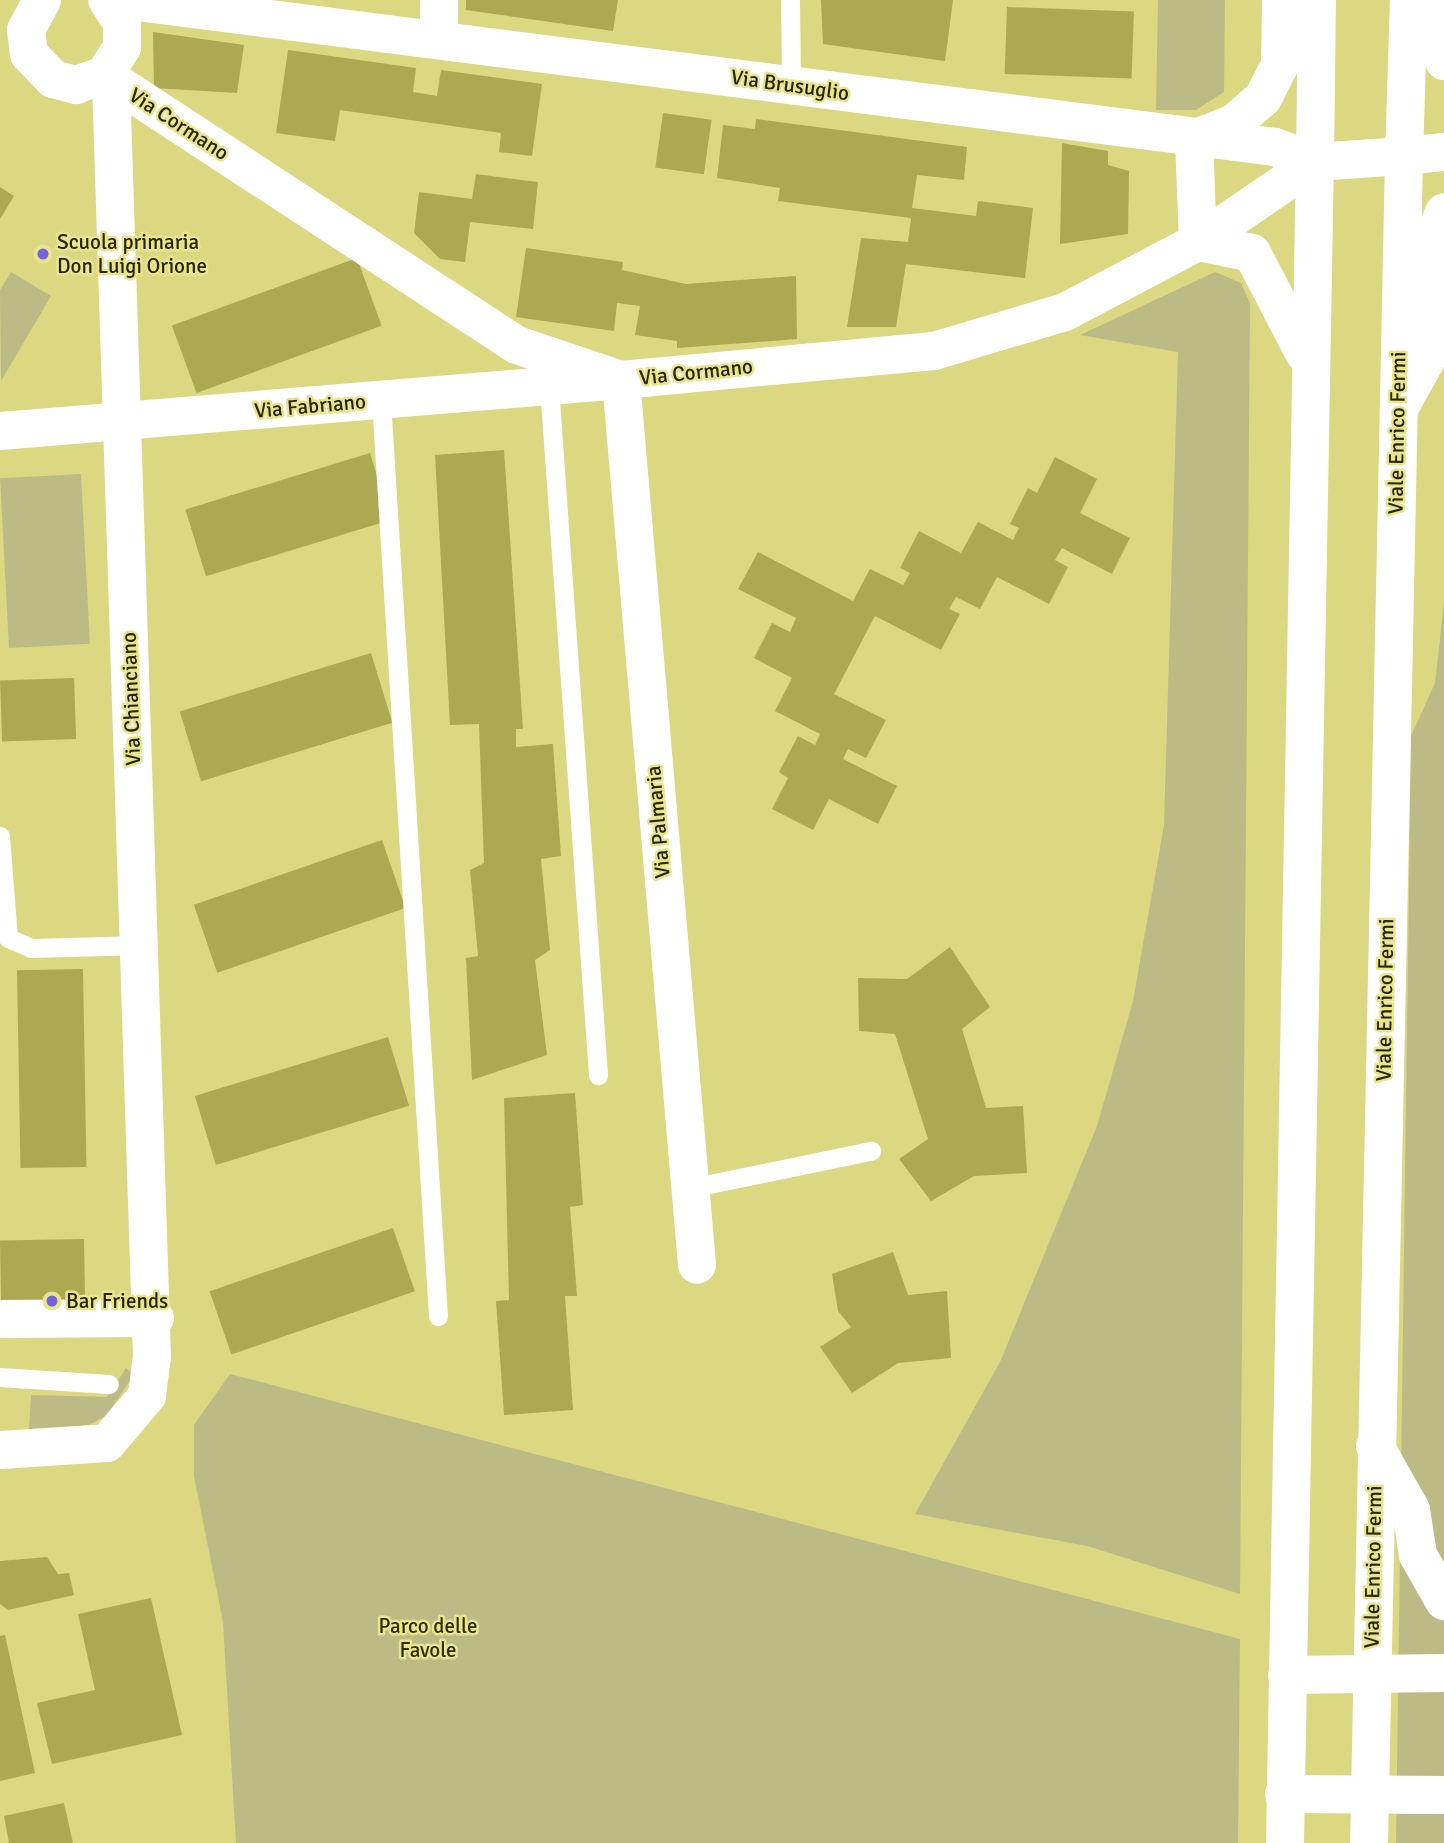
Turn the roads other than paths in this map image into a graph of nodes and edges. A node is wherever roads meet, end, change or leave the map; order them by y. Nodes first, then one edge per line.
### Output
1 (42, 0) edge
2 (107, 0) edge
3 (121, 0) edge
4 (790, 0) edge
5 (1281, 0) edge
6 (1317, 0) edge
7 (1409, 0) edge
8 (1425, 0) edge
9 (439, 18) edge
10 (13, 28) edge
11 (1444, 61) edge
12 (107, 77) junction
13 (791, 85) junction
14 (1195, 139) junction
15 (1444, 152) edge
16 (1404, 156) junction
17 (1315, 162) junction
18 (1444, 212) edge
19 (1198, 242) junction
20 (1307, 363) junction
21 (621, 380) junction
22 (549, 386) junction
23 (381, 400) junction
24 (1397, 412) junction
25 (120, 422) junction
26 (0, 431) edge
27 (0, 836) edge
28 (141, 945) junction
29 (598, 1075) dead end
30 (871, 1151) dead end
31 (690, 1188) junction
32 (697, 1265) dead end
33 (438, 1315) dead end
34 (155, 1318) junction
35 (0, 1319) edge
36 (0, 1377) edge
37 (109, 1384) dead end
38 (1375, 1446) junction
39 (0, 1450) edge
40 (1444, 1601) edge
41 (1444, 1673) edge
42 (1371, 1674) junction
43 (1287, 1675) junction
44 (1284, 1794) junction
45 (1369, 1794) junction
46 (1444, 1795) edge
47 (1285, 1843) edge
48 (1369, 1843) edge

1 - 10 main road
2 - 12 main road
3 - 9 main road, Via Brusuglio
4 - 13 lane
5 - 14 main road
6 - 17 main road
7 - 16 main road, Viale Enrico Fermi
8 - 11 main road
9 - 13 main road, Via Brusuglio
10 - 12 main road
12 - 21 main road, Via Cormano
12 - 25 main road, Via Chianciano
13 - 14 main road, Via Brusuglio
14 - 17 main road, Via Brusuglio
14 - 19 main road
15 - 16 main road
16 - 17 main road
16 - 24 main road, Viale Enrico Fermi
17 - 19 main road
17 - 20 main road
18 - 24 main road
19 - 20 main road
19 - 21 main road, Via Cormano
20 - 43 main road
21 - 22 main road, Via Fabriano
21 - 31 main road, Via Palmaria
22 - 23 main road, Via Fabriano
22 - 29 lane
23 - 25 main road, Via Fabriano
23 - 33 lane
24 - 38 main road, Viale Enrico Fermi
25 - 26 main road, Via Fabriano
25 - 28 main road, Via Chianciano
27 - 28 lane
28 - 34 main road, Via Chianciano
30 - 31 lane
31 - 32 main road, Via Palmaria
34 - 35 main road
34 - 39 main road, Via Chianciano
36 - 37 lane
38 - 40 main road
38 - 42 main road, Viale Enrico Fermi
41 - 42 main road
42 - 43 main road
42 - 45 main road, Viale Enrico Fermi
43 - 44 main road
44 - 45 main road
44 - 47 main road
45 - 46 main road
45 - 48 main road, Viale Enrico Fermi

